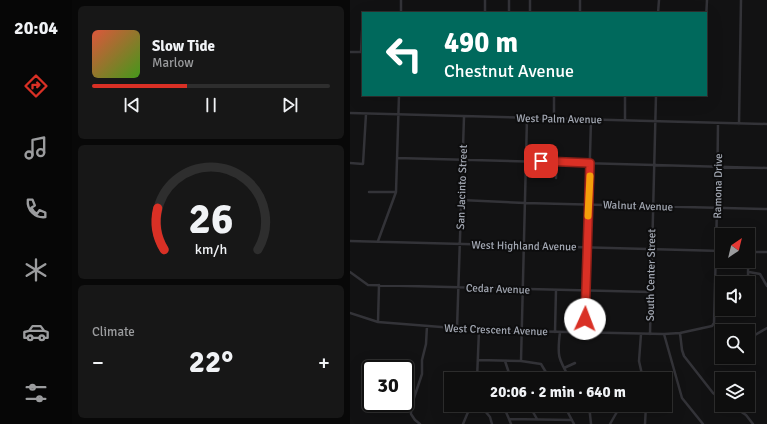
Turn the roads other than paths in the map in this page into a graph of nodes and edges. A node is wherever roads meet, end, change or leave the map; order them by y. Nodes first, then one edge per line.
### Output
1 (401, 0) edge
2 (485, 0) edge
3 (509, 0) edge
4 (530, 0) edge
5 (580, 0) edge
6 (658, 0) edge
7 (707, 0) edge
8 (741, 0) edge
9 (401, 12) edge
10 (484, 12) edge
11 (509, 12) edge
12 (530, 12) edge
13 (580, 12) edge
14 (658, 12) edge
15 (706, 12) edge
16 (362, 32) edge
17 (350, 52) edge
18 (362, 52) edge
19 (399, 96) edge
20 (554, 96) edge
21 (625, 96) edge
22 (656, 96) edge
23 (350, 113) edge
24 (366, 114) junction
25 (399, 114) junction
26 (464, 116) junction
27 (528, 118) junction
28 (554, 119) junction
29 (591, 120) junction
30 (625, 120) junction
31 (656, 121) junction
32 (718, 124) junction
33 (739, 124) junction
34 (767, 124) edge
35 (397, 158) junction
36 (463, 160) junction
37 (526, 161) junction
38 (556, 162) junction
39 (350, 163) edge
40 (590, 163) junction
41 (655, 165) junction
42 (718, 166) junction
43 (767, 168) edge
44 (556, 178) dead end
45 (369, 192) dead end
46 (396, 192) junction
47 (461, 200) junction
48 (525, 203) junction
49 (589, 204) junction
50 (653, 206) junction
51 (718, 208) junction
52 (767, 209) edge
53 (717, 228) edge
54 (350, 241) edge
55 (378, 241) junction
56 (460, 244) junction
57 (524, 246) junction
58 (587, 247) junction
59 (652, 249) junction
60 (715, 250) edge
61 (755, 252) edge
62 (767, 252) edge
63 (716, 268) edge
64 (748, 268) edge
65 (350, 272) edge
66 (748, 273) junction
67 (747, 276) edge
68 (749, 276) edge
69 (766, 280) edge
70 (379, 285) junction
71 (767, 286) edge
72 (459, 287) junction
73 (523, 290) junction
74 (556, 290) junction
75 (586, 291) junction
76 (651, 292) junction
77 (350, 313) edge
78 (378, 322) junction
79 (714, 322) joint
80 (427, 326) junction
81 (767, 328) edge
82 (457, 329) junction
83 (479, 330) junction
84 (522, 331) junction
85 (555, 332) junction
86 (560, 332) junction
87 (585, 332) junction
88 (680, 333) junction
89 (641, 334) junction
90 (650, 334) junction
91 (664, 334) junction
92 (755, 335) edge
93 (478, 360) junction
94 (505, 361) junction
95 (521, 361) junction
96 (575, 363) dead end
97 (564, 368) junction
98 (477, 372) edge
99 (509, 372) edge
100 (545, 372) edge
101 (566, 372) edge
102 (642, 372) edge
103 (715, 394) edge
104 (468, 412) edge
105 (485, 412) edge
106 (506, 412) edge
107 (534, 412) edge
108 (568, 412) edge
109 (590, 412) edge
110 (617, 412) edge
111 (646, 412) edge
112 (742, 412) edge
113 (509, 419) junction
114 (537, 419) junction
115 (572, 420) junction
116 (420, 424) edge
117 (463, 424) edge
118 (492, 424) edge
119 (511, 424) edge
120 (574, 424) edge
121 (592, 424) edge
122 (610, 424) edge
123 (645, 424) edge
124 (703, 424) edge
125 (753, 424) edge

1 - 9 street
2 - 10 street
3 - 11 street
4 - 12 street
5 - 13 street
6 - 14 street
7 - 15 street
8 - 33 street
16 - 18 street
17 - 18 street
19 - 25 street
20 - 28 street
21 - 30 street
22 - 31 street, South Center Street
23 - 24 street, West Palm Avenue
24 - 25 street, West Palm Avenue
24 - 39 street
25 - 26 street, West Palm Avenue
25 - 35 street
26 - 27 street, West Palm Avenue
26 - 36 street, San Jacinto Street
27 - 28 street, West Palm Avenue
27 - 37 street
28 - 29 street, West Palm Avenue
29 - 30 street, West Palm Avenue
29 - 40 street
30 - 31 street, West Palm Avenue
31 - 32 street, West Palm Avenue
31 - 41 street, South Center Street
32 - 33 street, West Palm Avenue
32 - 42 street, Ramona Drive
33 - 34 street, West Palm Avenue
35 - 36 street
35 - 46 street
36 - 37 street
36 - 47 street, San Jacinto Street
37 - 38 street
37 - 48 street
38 - 40 street
38 - 44 street
40 - 41 street
40 - 49 street
41 - 42 street
41 - 50 street, South Center Street
42 - 43 street
42 - 51 street, Ramona Drive
45 - 46 street
46 - 55 street
47 - 48 street, Walnut Avenue
47 - 56 street, San Jacinto Street
48 - 49 street, Walnut Avenue
48 - 57 street
49 - 50 street, Walnut Avenue
49 - 58 street
50 - 51 street, Walnut Avenue
50 - 59 street, South Center Street
51 - 52 street, Walnut Avenue
51 - 53 street, Ramona Drive
54 - 55 street, West Highland Avenue
55 - 56 street, West Highland Avenue
56 - 57 street, West Highland Avenue
56 - 72 street, San Jacinto Street
57 - 58 street, West Highland Avenue
57 - 73 street
58 - 59 street, West Highland Avenue
58 - 75 street
59 - 60 street, West Highland Avenue
59 - 76 street, South Center Street
61 - 62 street
63 - 79 street, Ramona Drive
64 - 66 street
65 - 70 street, Cedar Avenue
66 - 67 street
66 - 68 street
66 - 69 street
69 - 71 street
70 - 72 street, Cedar Avenue
70 - 78 street
72 - 73 street, Cedar Avenue
72 - 82 street, San Jacinto Street
73 - 74 street, Cedar Avenue
73 - 84 street
74 - 75 street, Cedar Avenue
74 - 85 street
75 - 76 street, Cedar Avenue
75 - 87 street
76 - 90 street, South Center Street
77 - 78 street, West Crescent Avenue
78 - 80 street, West Crescent Avenue
79 - 88 street, West Crescent Avenue
80 - 82 street, West Crescent Avenue
80 - 116 street
81 - 92 street
82 - 83 street, West Crescent Avenue
83 - 84 street, West Crescent Avenue
83 - 93 street
84 - 85 street, West Crescent Avenue
84 - 95 street
85 - 86 street, West Crescent Avenue
86 - 87 street, West Crescent Avenue
86 - 97 street
87 - 89 street, West Crescent Avenue
88 - 91 street, West Crescent Avenue
88 - 103 street
89 - 90 street, West Crescent Avenue
89 - 102 street, South Center Street
90 - 91 street, West Crescent Avenue
91 - 124 street
93 - 94 street
93 - 98 street
94 - 95 street
94 - 99 street
95 - 100 street
96 - 97 street
97 - 101 street
104 - 117 street
105 - 118 street
106 - 113 street
107 - 114 street
108 - 115 street
109 - 121 street
110 - 122 street
111 - 123 street
112 - 125 street
113 - 114 street
113 - 119 street
114 - 115 street
115 - 120 street

